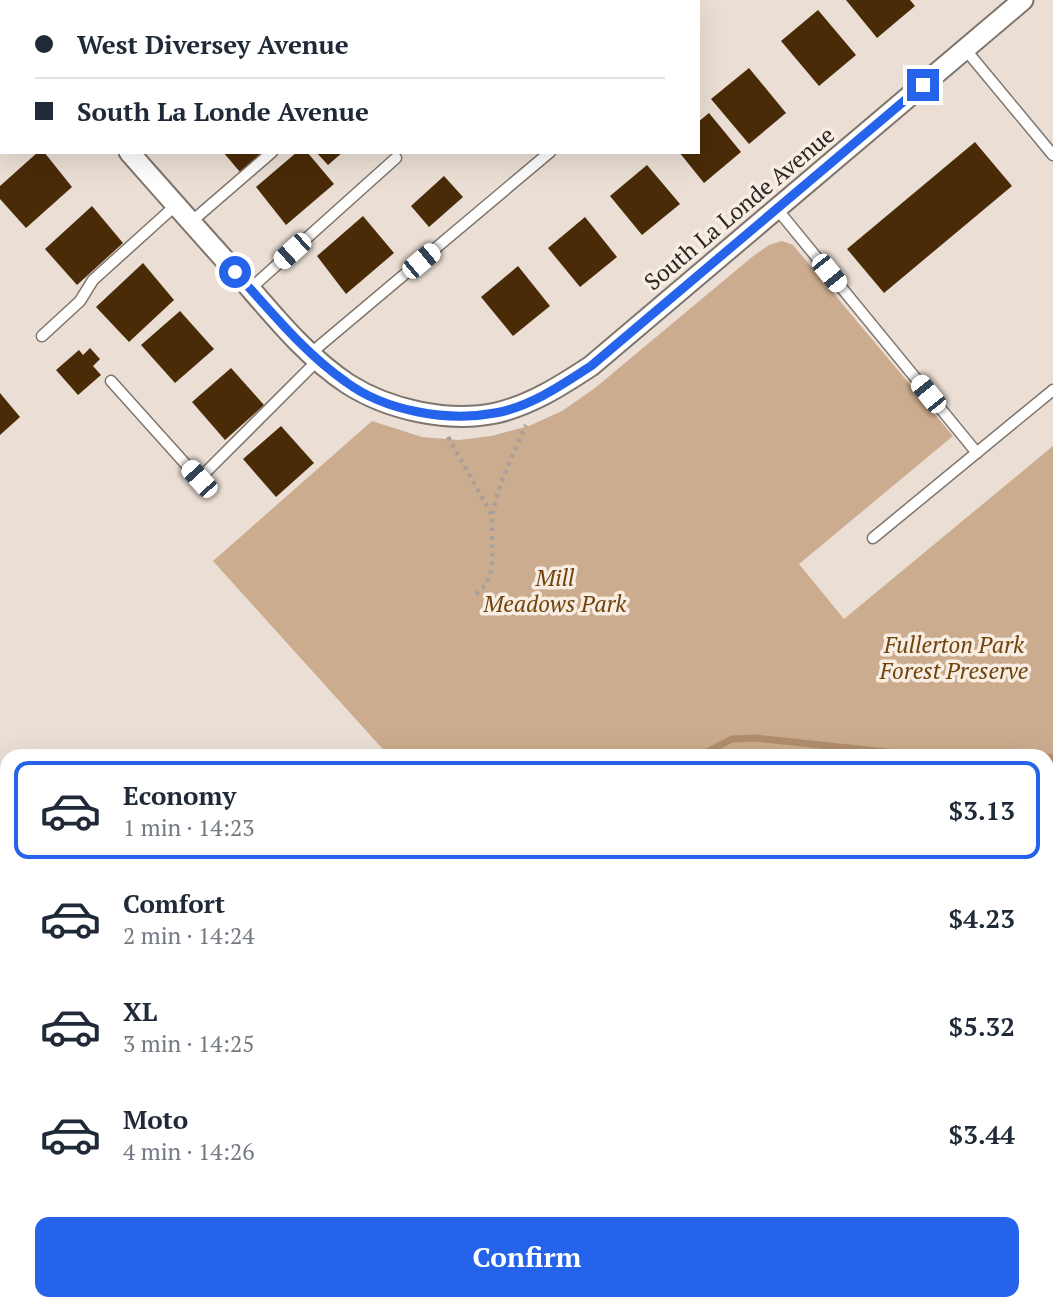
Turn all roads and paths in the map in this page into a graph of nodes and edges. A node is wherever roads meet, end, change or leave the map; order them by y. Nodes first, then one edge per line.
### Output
1 (1023, 0) edge
2 (965, 49) junction
3 (131, 154) edge
4 (270, 154) edge
5 (548, 154) edge
6 (1053, 155) edge
7 (396, 158) dead end
8 (176, 205) junction
9 (777, 209) junction
10 (191, 222) junction
11 (250, 289) junction
12 (43, 336) dead end
13 (315, 357) junction
14 (111, 381) dead end
15 (1053, 390) edge
16 (538, 397) junction
17 (434, 413) junction
18 (977, 453) junction
19 (492, 515) junction
20 (873, 538) dead end
21 (477, 594) dead end

1 - 2 street, South La Londe Avenue
2 - 6 lane
2 - 9 street, South La Londe Avenue
3 - 8 street, South La Londe Avenue
4 - 10 lane
5 - 13 lane
7 - 11 lane
8 - 10 street, South La Londe Avenue
8 - 12 lane
9 - 16 street, South La Londe Avenue
9 - 18 lane
10 - 11 street, South La Londe Avenue
11 - 13 street, South La Londe Avenue
13 - 14 lane
13 - 17 street, South La Londe Avenue
15 - 18 lane
16 - 17 street, South La Londe Avenue
16 - 19 path
17 - 19 path
18 - 20 lane
19 - 21 path

